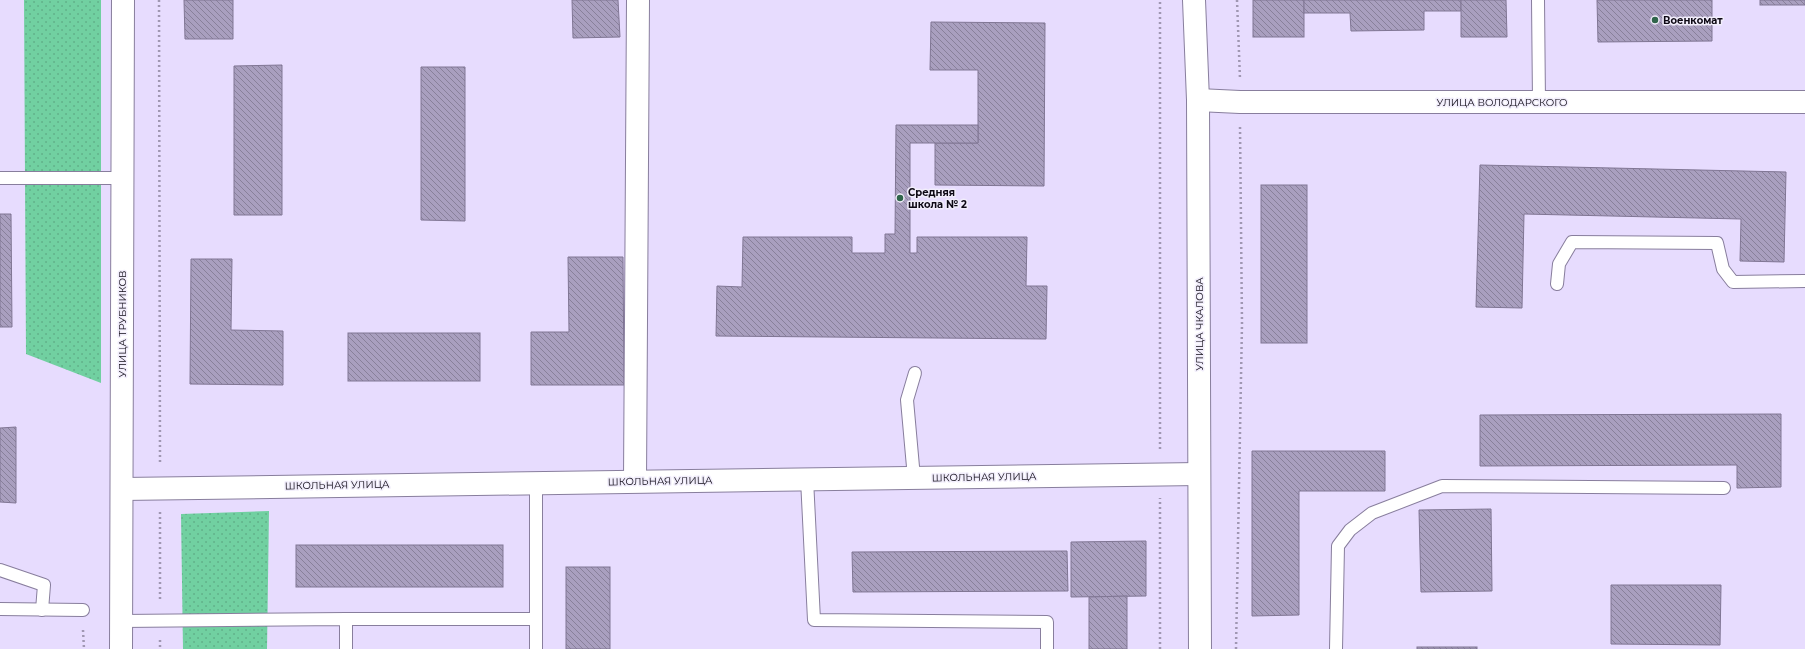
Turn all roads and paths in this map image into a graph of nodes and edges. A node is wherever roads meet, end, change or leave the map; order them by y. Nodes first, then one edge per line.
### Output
1 (123, 0) edge
2 (159, 0) edge
3 (638, 0) edge
4 (1160, 0) edge
5 (1194, 0) edge
6 (1237, 0) edge
7 (1538, 0) edge
8 (1198, 100) junction
9 (1240, 102) junction
10 (1539, 102) junction
11 (1805, 102) edge
12 (0, 178) edge
13 (122, 178) junction
14 (1805, 281) edge
15 (1557, 284) dead end
16 (915, 373) dead end
17 (1200, 474) junction
18 (1160, 475) junction
19 (914, 478) junction
20 (808, 479) junction
21 (635, 481) junction
22 (536, 482) junction
23 (160, 487) junction
24 (1724, 488) dead end
25 (122, 489) junction
26 (0, 570) edge
27 (0, 609) edge
28 (42, 610) junction
29 (83, 610) dead end
30 (346, 619) junction
31 (536, 619) junction
32 (160, 620) junction
33 (121, 621) junction
34 (121, 649) edge
35 (160, 649) edge
36 (346, 649) edge
37 (536, 649) edge
38 (1047, 649) edge
39 (1160, 649) edge
40 (1200, 649) edge
41 (1236, 649) edge
42 (1336, 649) edge

1 - 13 street, УЛИЦА ТРУБНИКОВ
2 - 23 path
3 - 21 street
4 - 18 path
5 - 8 street, УЛИЦА ЧКАЛОВА
6 - 9 path
7 - 10 lane
8 - 9 street, УЛИЦА ВОЛОДАРСКОГО
8 - 17 street, УЛИЦА ЧКАЛОВА
9 - 10 street, УЛИЦА ВОЛОДАРСКОГО
9 - 41 path
10 - 11 street, УЛИЦА ВОЛОДАРСКОГО
12 - 13 lane
13 - 25 street, УЛИЦА ТРУБНИКОВ
14 - 15 lane
16 - 19 lane
17 - 18 street, ШКОЛЬНАЯ УЛИЦА
17 - 40 street, УЛИЦА ЧКАЛОВА
18 - 19 street, ШКОЛЬНАЯ УЛИЦА
18 - 39 path
19 - 20 street, ШКОЛЬНАЯ УЛИЦА
20 - 21 street, ШКОЛЬНАЯ УЛИЦА
20 - 38 lane
21 - 22 street, ШКОЛЬНАЯ УЛИЦА
22 - 23 street, ШКОЛЬНАЯ УЛИЦА
22 - 31 lane
23 - 25 street, ШКОЛЬНАЯ УЛИЦА
23 - 32 path
24 - 42 lane
25 - 33 street, УЛИЦА ТРУБНИКОВ
26 - 28 lane
27 - 28 lane
28 - 29 lane
30 - 31 lane
30 - 32 lane
30 - 36 lane
31 - 37 lane
32 - 33 lane
32 - 35 path
33 - 34 street, УЛИЦА ТРУБНИКОВ

